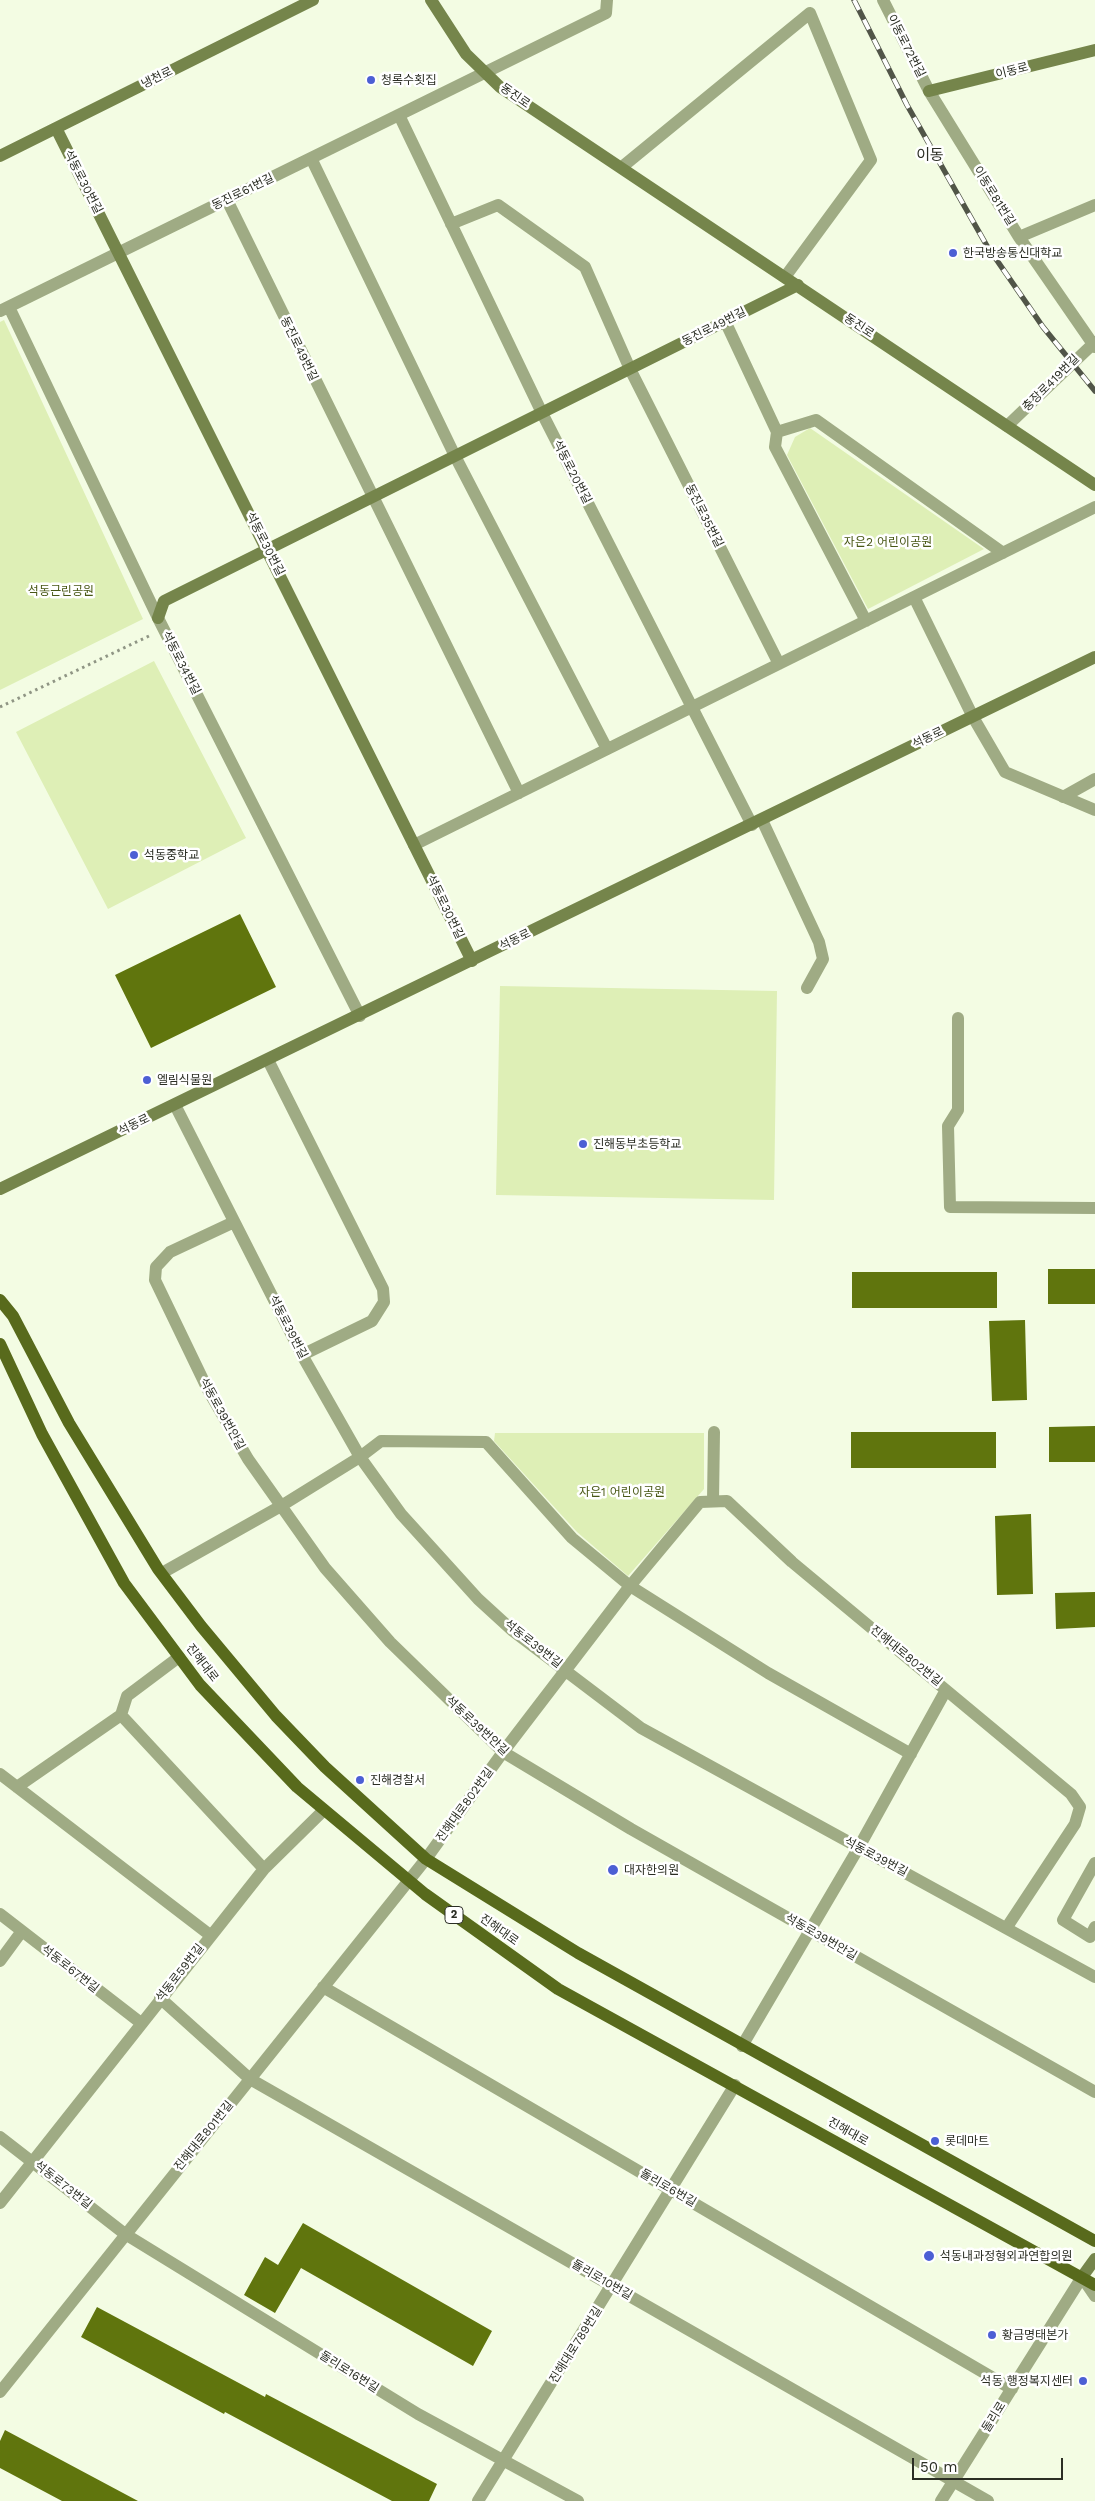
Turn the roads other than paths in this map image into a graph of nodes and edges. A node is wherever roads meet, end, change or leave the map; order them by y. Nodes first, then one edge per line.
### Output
1 (313, 0) edge
2 (431, 0) edge
3 (607, 0) edge
4 (883, 0) edge
5 (1095, 50) edge
6 (486, 72) junction
7 (929, 92) junction
8 (399, 115) junction
9 (56, 128) junction
10 (0, 156) edge
11 (311, 158) junction
12 (622, 167) junction
13 (227, 200) junction
14 (1095, 205) edge
15 (452, 224) junction
16 (1019, 237) junction
17 (119, 253) junction
18 (785, 277) junction
19 (798, 285) junction
20 (4, 309) edge
21 (725, 321) junction
22 (1094, 344) edge
23 (630, 368) junction
24 (542, 413) junction
25 (1007, 426) junction
26 (777, 432) junction
27 (455, 456) junction
28 (1095, 485) edge
29 (372, 498) junction
30 (1095, 507) edge
31 (268, 550) junction
32 (1003, 553) junction
33 (914, 597) junction
34 (158, 618) junction
35 (866, 621) junction
36 (1095, 657) edge
37 (778, 664) junction
38 (692, 707) junction
39 (973, 717) junction
40 (607, 749) junction
41 (1095, 779) edge
42 (519, 793) junction
43 (1063, 797) junction
44 (1095, 810) edge
45 (757, 822) junction
46 (414, 845) junction
47 (472, 961) junction
48 (807, 988) dead end
49 (360, 1016) junction
50 (958, 1018) dead end
51 (268, 1060) junction
52 (176, 1104) junction
53 (0, 1189) edge
54 (1095, 1208) edge
55 (234, 1222) junction
56 (0, 1300) edge
57 (0, 1344) edge
58 (302, 1355) junction
59 (714, 1432) dead end
60 (360, 1457) junction
61 (713, 1501) junction
62 (281, 1506) junction
63 (162, 1573) junction
64 (630, 1586) junction
65 (179, 1657) junction
66 (566, 1670) junction
67 (946, 1690) junction
68 (121, 1715) junction
69 (503, 1752) junction
70 (911, 1754) junction
71 (0, 1774) edge
72 (17, 1787) junction
73 (324, 1810) junction
74 (859, 1848) junction
75 (426, 1858) junction
76 (1095, 1863) edge
77 (264, 1869) junction
78 (408, 1881) junction
79 (0, 1914) edge
80 (1008, 1927) junction
81 (1095, 1928) edge
82 (811, 1931) junction
83 (22, 1932) junction
84 (210, 1935) junction
85 (0, 1961) edge
86 (1095, 1976) edge
87 (323, 1987) junction
88 (160, 1998) junction
89 (141, 2023) junction
90 (742, 2046) junction
91 (250, 2079) junction
92 (735, 2086) junction
93 (1095, 2092) edge
94 (0, 2137) edge
95 (32, 2162) junction
96 (671, 2190) junction
97 (0, 2203) edge
98 (126, 2234) junction
99 (1095, 2241) edge
100 (1095, 2260) edge
101 (1082, 2277) junction
102 (1095, 2284) edge
103 (613, 2286) junction
104 (1095, 2296) edge
105 (1012, 2389) junction
106 (0, 2392) edge
107 (502, 2461) junction
108 (953, 2481) junction
109 (478, 2501) edge
110 (578, 2501) edge
111 (941, 2501) edge
112 (988, 2501) edge

1 - 9 street, 냉천로
2 - 6 street, 동진로
3 - 6 street, 동진로
4 - 7 street, 이동로72번길
5 - 7 street, 이동로
6 - 8 street, 동진로61번길
6 - 12 street, 동진로
7 - 16 street, 이동로81번길
8 - 11 street, 동진로61번길
8 - 15 street, 석동로20번길
9 - 10 street, 냉천로
9 - 17 street, 석동로30번길
11 - 13 street, 동진로61번길
11 - 27 street
12 - 18 street, 동진로
12 - 18 street
13 - 17 street, 동진로61번길
13 - 29 street, 동진로49번길
14 - 16 street
15 - 23 street
15 - 24 street, 석동로20번길
16 - 22 street, 이동로81번길
17 - 20 street, 동진로61번길
17 - 31 street, 석동로30번길
18 - 19 street, 동진로
19 - 21 street, 동진로49번길
19 - 25 street, 동진로
20 - 34 street, 석동로34번길
21 - 23 street, 동진로49번길
21 - 26 street
22 - 25 street, 충장로419번길
23 - 24 street, 동진로49번길
23 - 37 street, 동진로35번길
24 - 27 street, 동진로49번길
24 - 38 street, 석동로20번길
25 - 28 street, 동진로
26 - 32 street
26 - 35 street
27 - 29 street, 동진로49번길
27 - 40 street
29 - 31 street, 동진로49번길
29 - 42 street
30 - 32 street
31 - 34 street, 동진로49번길
31 - 46 street, 석동로30번길
32 - 33 street
33 - 35 street
33 - 39 street
34 - 49 street, 석동로34번길
35 - 37 street
36 - 39 street, 석동로
37 - 38 street
38 - 40 street
38 - 45 street, 석동로20번길
39 - 43 street
39 - 45 street, 석동로
40 - 42 street
41 - 43 street
42 - 46 street
43 - 44 street
45 - 47 street, 석동로
45 - 48 street
46 - 47 street, 석동로30번길
47 - 49 street, 석동로
49 - 51 street, 석동로
50 - 54 street
51 - 52 street, 석동로
51 - 58 street
52 - 53 street, 석동로
52 - 55 street, 석동로39번길
55 - 58 street, 석동로39번길
55 - 62 street, 석동로39번안길
56 - 63 main road, 진해대로
57 - 65 main road, 진해대로 / 2
58 - 60 street, 석동로39번길
59 - 61 street
60 - 62 street
60 - 64 street
60 - 66 street, 석동로39번길
61 - 64 street, 진해대로802번길
61 - 67 street, 진해대로802번길
62 - 63 street
62 - 69 street, 석동로39번안길
63 - 75 main road, 진해대로
64 - 66 street, 진해대로802번길
64 - 70 street
65 - 68 street
65 - 73 main road, 진해대로 / 2
66 - 69 street, 진해대로802번길
66 - 74 street, 석동로39번길
67 - 70 street
67 - 80 street, 진해대로802번길
68 - 72 street
68 - 77 street
69 - 75 street, 진해대로802번길
69 - 82 street, 석동로39번안길
70 - 74 street
71 - 72 street, 석동로59번길
72 - 84 street, 석동로59번길
73 - 77 street
73 - 78 main road, 진해대로 / 2
74 - 80 street, 석동로39번길
74 - 82 street
75 - 78 street, 진해대로802번길
75 - 90 main road, 진해대로
76 - 81 street
77 - 84 street
78 - 87 street, 진해대로801번길
78 - 92 main road, 진해대로 / 2
79 - 83 street, 석동로67번길
80 - 86 street, 석동로39번길
82 - 90 street
82 - 93 street, 석동로39번안길
83 - 85 street
83 - 89 street, 석동로67번길
84 - 88 street, 석동로59번길
87 - 91 street, 진해대로801번길
87 - 96 street, 돌리로6번길
88 - 89 street, 석동로59번길
88 - 91 street, 돌리로10번길
89 - 95 street, 석동로59번길
90 - 99 main road, 진해대로
91 - 98 street, 진해대로801번길
91 - 103 street, 돌리로10번길
92 - 96 street, 진해대로789번길
92 - 101 main road, 진해대로 / 2
94 - 95 street, 석동로73번길
95 - 97 street, 석동로59번길
95 - 98 street, 석동로73번길
96 - 103 street, 진해대로789번길
96 - 105 street, 돌리로6번길
98 - 106 street, 진해대로801번길
98 - 107 street, 돌리로16번길
100 - 101 street
101 - 102 main road, 진해대로 / 2
101 - 104 street
101 - 105 street, 돌리로
103 - 107 street, 진해대로789번길
103 - 108 street, 돌리로10번길
105 - 108 street, 돌리로
107 - 109 street, 진해대로789번길
107 - 110 street, 돌리로16번길
108 - 111 street, 돌리로
108 - 112 street, 돌리로10번길

